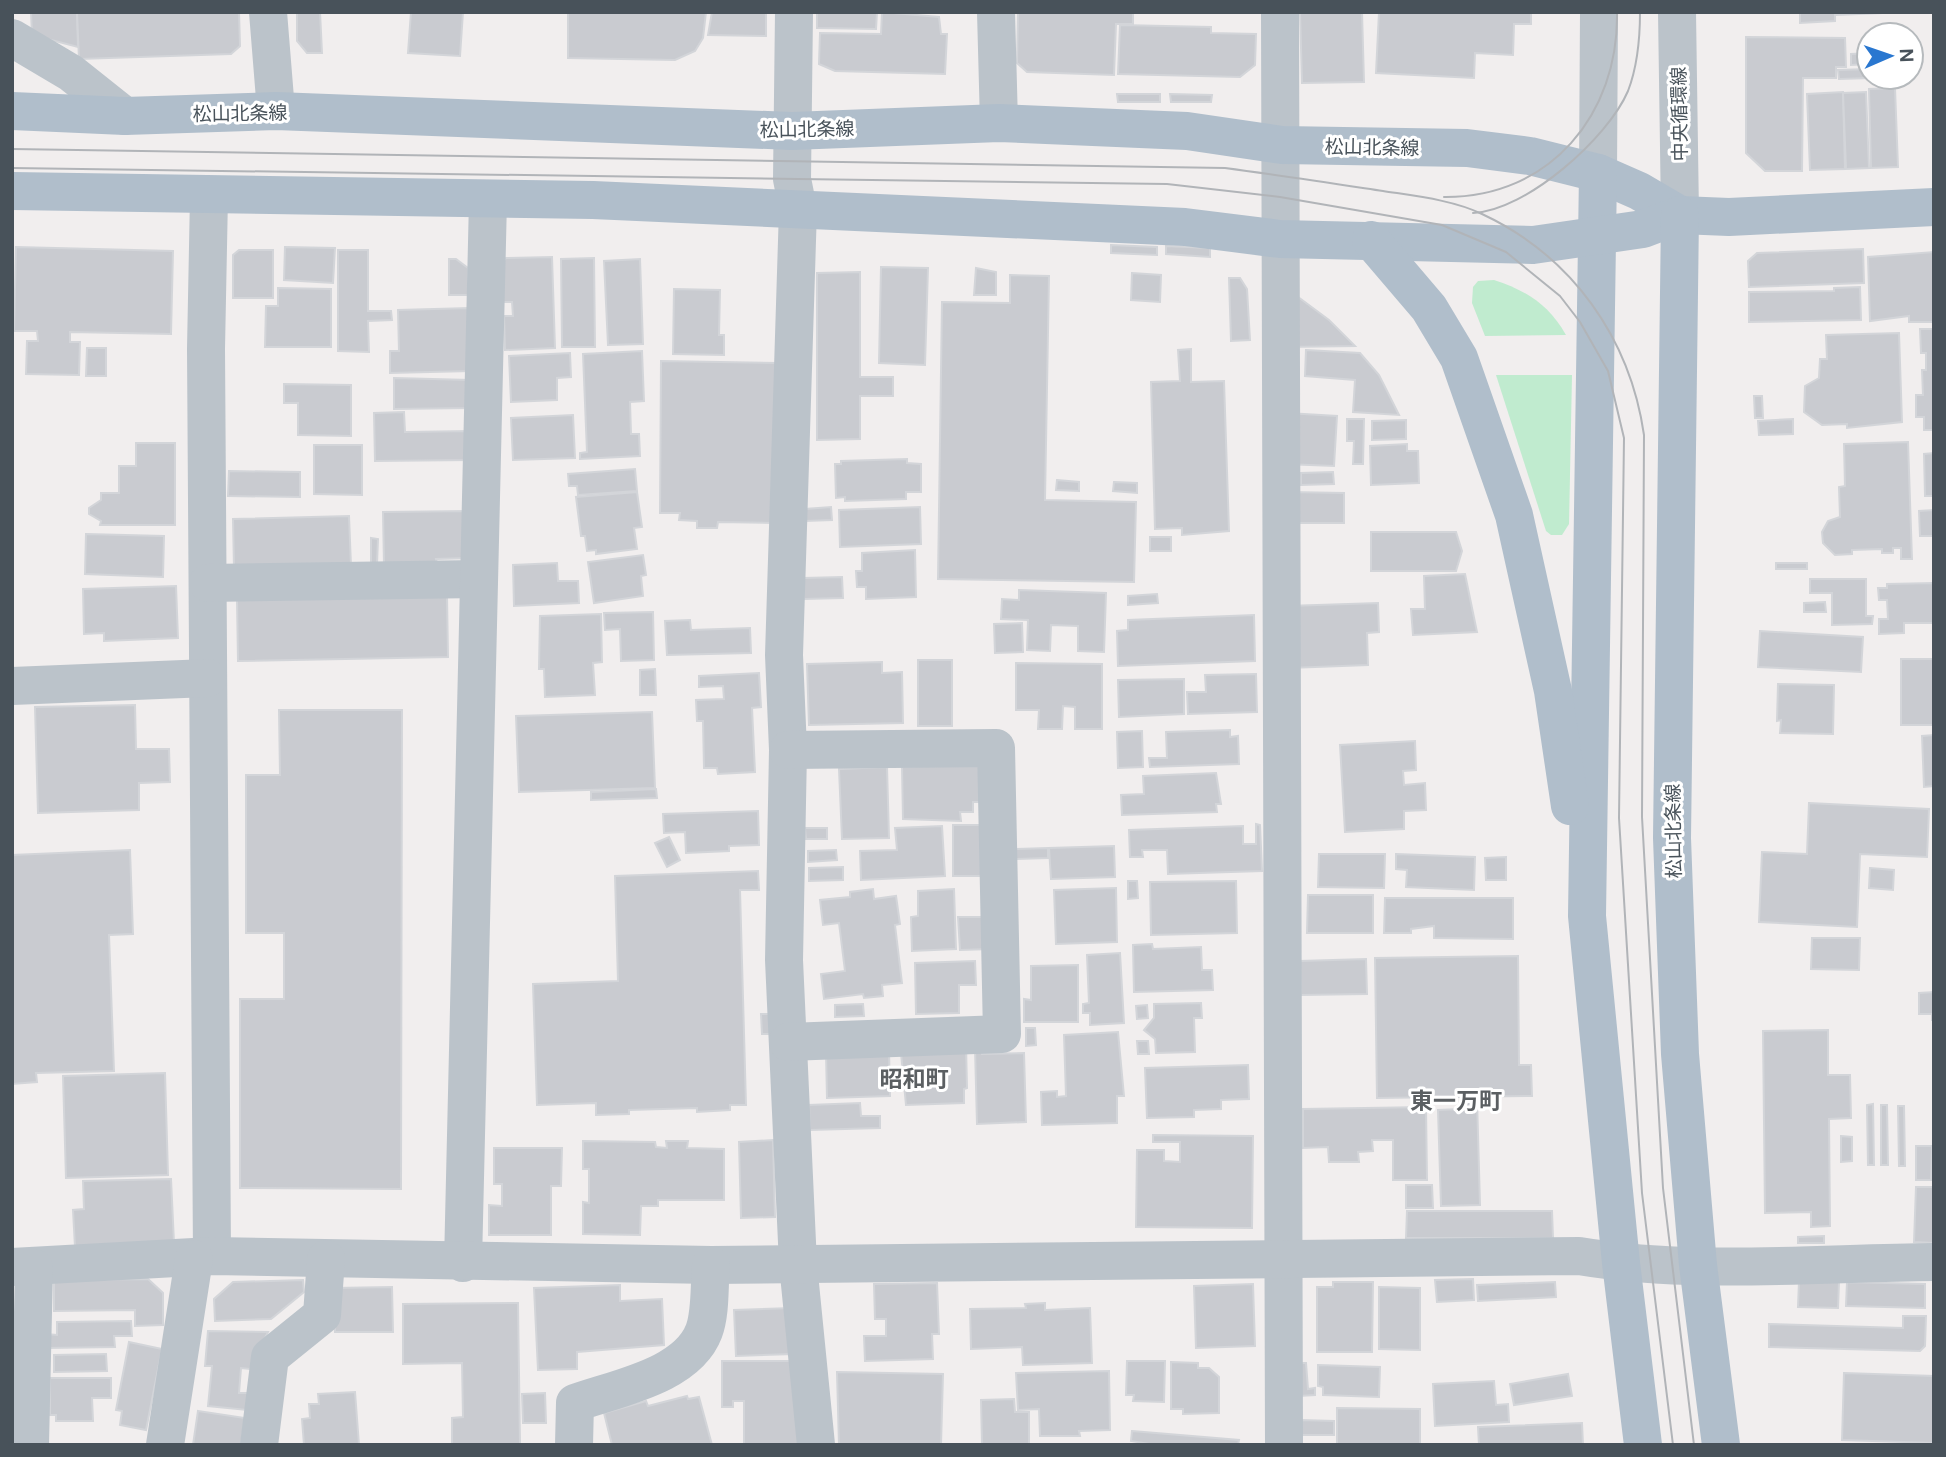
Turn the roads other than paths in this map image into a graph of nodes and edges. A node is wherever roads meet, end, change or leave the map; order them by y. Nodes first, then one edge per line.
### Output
1 (268, 12) edge
2 (794, 12) edge
3 (996, 12) edge
4 (1280, 12) edge
5 (1599, 12) edge
6 (1677, 12) edge
7 (12, 38) edge
8 (12, 111) edge
9 (276, 111) junction
10 (125, 116) junction
11 (999, 123) junction
12 (792, 131) junction
13 (1282, 145) junction
14 (1598, 173) junction
15 (12, 191) edge
16 (209, 197) junction
17 (488, 200) junction
18 (1934, 206) edge
19 (797, 209) junction
20 (1680, 215) junction
21 (1597, 237) junction
22 (1280, 239) junction
23 (1371, 240) junction
24 (479, 579) junction
25 (208, 583) junction
26 (208, 678) junction
27 (12, 686) edge
28 (788, 750) junction
29 (1587, 916) junction
30 (788, 1042) junction
31 (203, 1258) junction
32 (326, 1259) junction
33 (1282, 1261) junction
34 (1934, 1262) edge
35 (463, 1263) junction
36 (1621, 1263) junction
37 (798, 1264) junction
38 (711, 1265) junction
39 (1698, 1265) junction
40 (23, 1267) edge
41 (30, 1445) edge
42 (165, 1445) edge
43 (259, 1445) edge
44 (574, 1445) edge
45 (816, 1445) edge
46 (1284, 1445) edge
47 (1643, 1445) edge
48 (1721, 1445) edge

1 - 9 street
2 - 12 street
3 - 11 street
4 - 13 street
5 - 14 street
6 - 20 street, 中央循環線
7 - 10 street
8 - 10 main road, 松山北条線
9 - 10 main road, 松山北条線
9 - 12 main road, 松山北条線
11 - 12 main road, 松山北条線
11 - 13 main road, 松山北条線
12 - 19 street
13 - 14 main road, 松山北条線
13 - 22 street
14 - 20 main road, 松山北条線
14 - 21 main road
15 - 16 main road, 松山北条線
16 - 17 main road, 松山北条線
16 - 25 street
17 - 19 main road, 松山北条線
17 - 24 street
18 - 20 main road, 松山北条線
19 - 22 main road, 松山北条線
19 - 28 street
20 - 21 main road, 松山北条線
20 - 39 main road, 松山北条線
21 - 23 main road, 松山北条線
21 - 29 main road
22 - 23 main road, 松山北条線
22 - 33 street
23 - 29 main road
24 - 25 street
24 - 35 street
25 - 26 street
26 - 27 street
26 - 31 street
28 - 30 street
28 - 30 street
29 - 36 main road
30 - 37 street
31 - 32 street
31 - 40 street
31 - 42 street
32 - 35 street
32 - 43 street
33 - 36 street
33 - 37 street
33 - 46 street
34 - 39 street
35 - 38 street
36 - 39 street
36 - 47 main road
37 - 38 street
37 - 45 street
38 - 44 street
39 - 48 main road, 松山北条線
40 - 41 street

